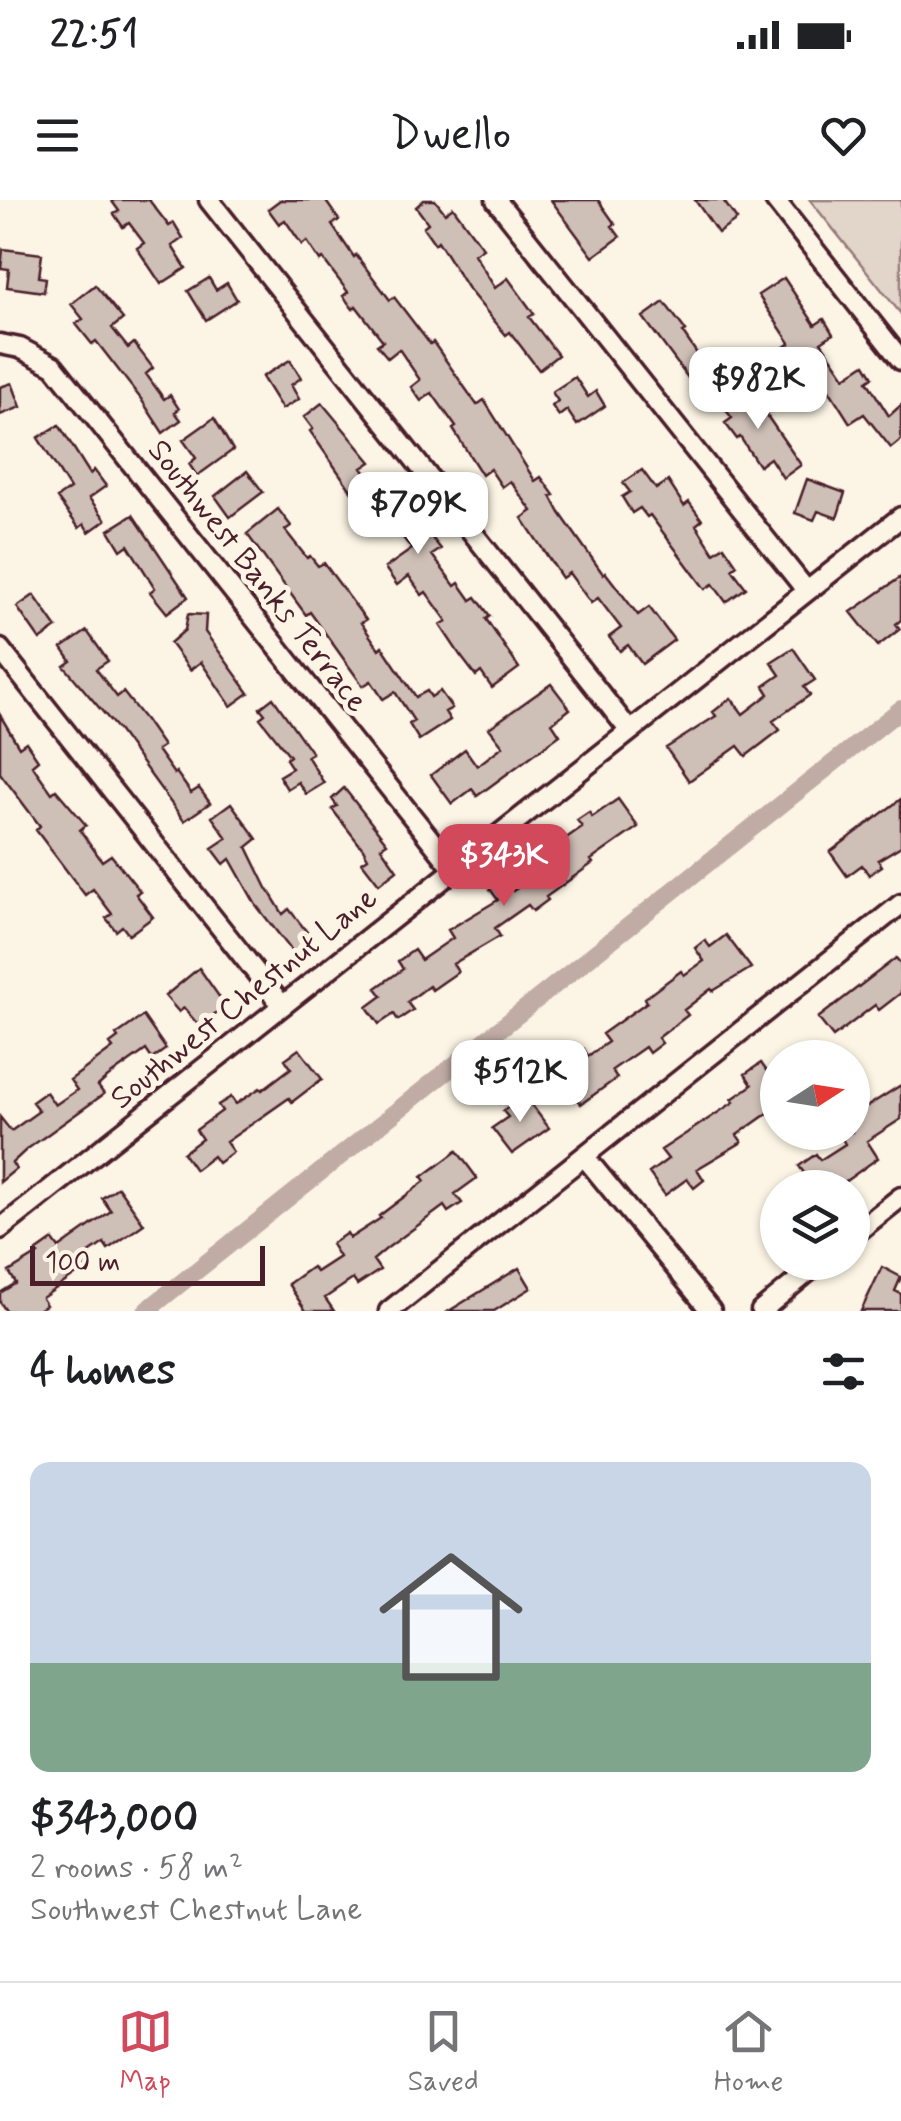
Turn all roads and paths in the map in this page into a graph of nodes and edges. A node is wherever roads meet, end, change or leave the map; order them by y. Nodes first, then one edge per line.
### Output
1 (210, 200) edge
2 (496, 200) edge
3 (775, 200) edge
4 (0, 344) edge
5 (901, 360) edge
6 (901, 516) edge
7 (806, 590) junction
8 (0, 649) edge
9 (629, 730) junction
10 (453, 868) junction
11 (901, 904) edge
12 (281, 1004) junction
13 (584, 1156) junction
14 (901, 1197) edge
15 (870, 1222) edge
16 (0, 1229) edge
17 (798, 1280) edge
18 (389, 1311) edge
19 (711, 1311) edge
20 (761, 1311) edge

1 - 9 street
2 - 7 street
3 - 5 street
4 - 10 street, Southwest Banks Terrace
6 - 7 street, Southwest Chestnut Lane
7 - 9 street, Southwest Chestnut Lane
8 - 12 street
9 - 10 street, Southwest Chestnut Lane
10 - 12 street, Southwest Chestnut Lane
11 - 13 street
12 - 16 street, Southwest Chestnut Lane
13 - 18 street
13 - 19 street
14 - 15 street
17 - 20 street

